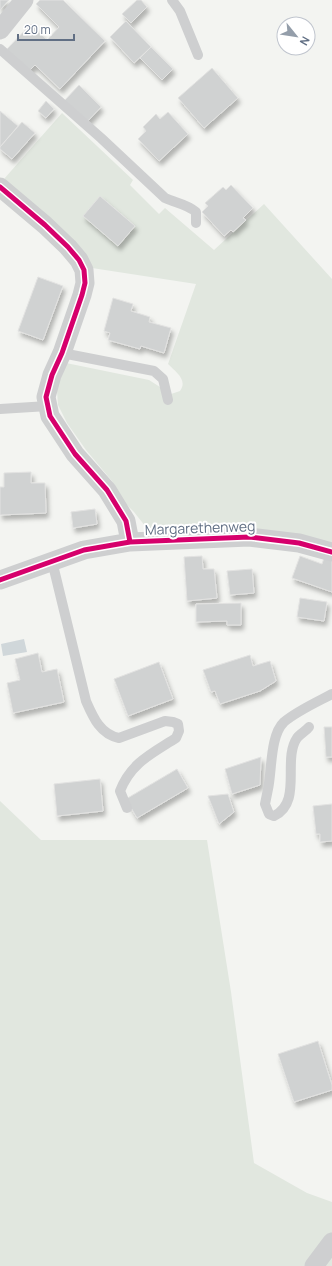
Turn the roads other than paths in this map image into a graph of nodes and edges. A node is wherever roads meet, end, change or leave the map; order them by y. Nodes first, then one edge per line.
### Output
1 (24, 0) edge
2 (172, 0) edge
3 (0, 30) edge
4 (0, 49) edge
5 (198, 55) dead end
6 (0, 187) edge
7 (196, 223) dead end
8 (62, 353) junction
9 (168, 400) dead end
10 (48, 406) junction
11 (0, 409) edge
12 (130, 542) junction
13 (332, 552) edge
14 (52, 562) junction
15 (0, 580) edge
16 (332, 694) edge
17 (309, 727) dead end
18 (127, 808) dead end
19 (332, 1242) edge
20 (314, 1266) edge

1 - 3 street
2 - 5 lane
4 - 7 lane
6 - 8 street
8 - 9 lane
8 - 10 street
10 - 11 lane
10 - 12 street
12 - 13 street, Margarethenweg
12 - 14 street, Margarethenweg
14 - 15 street, Margarethenweg
14 - 18 lane
16 - 17 lane
19 - 20 street

